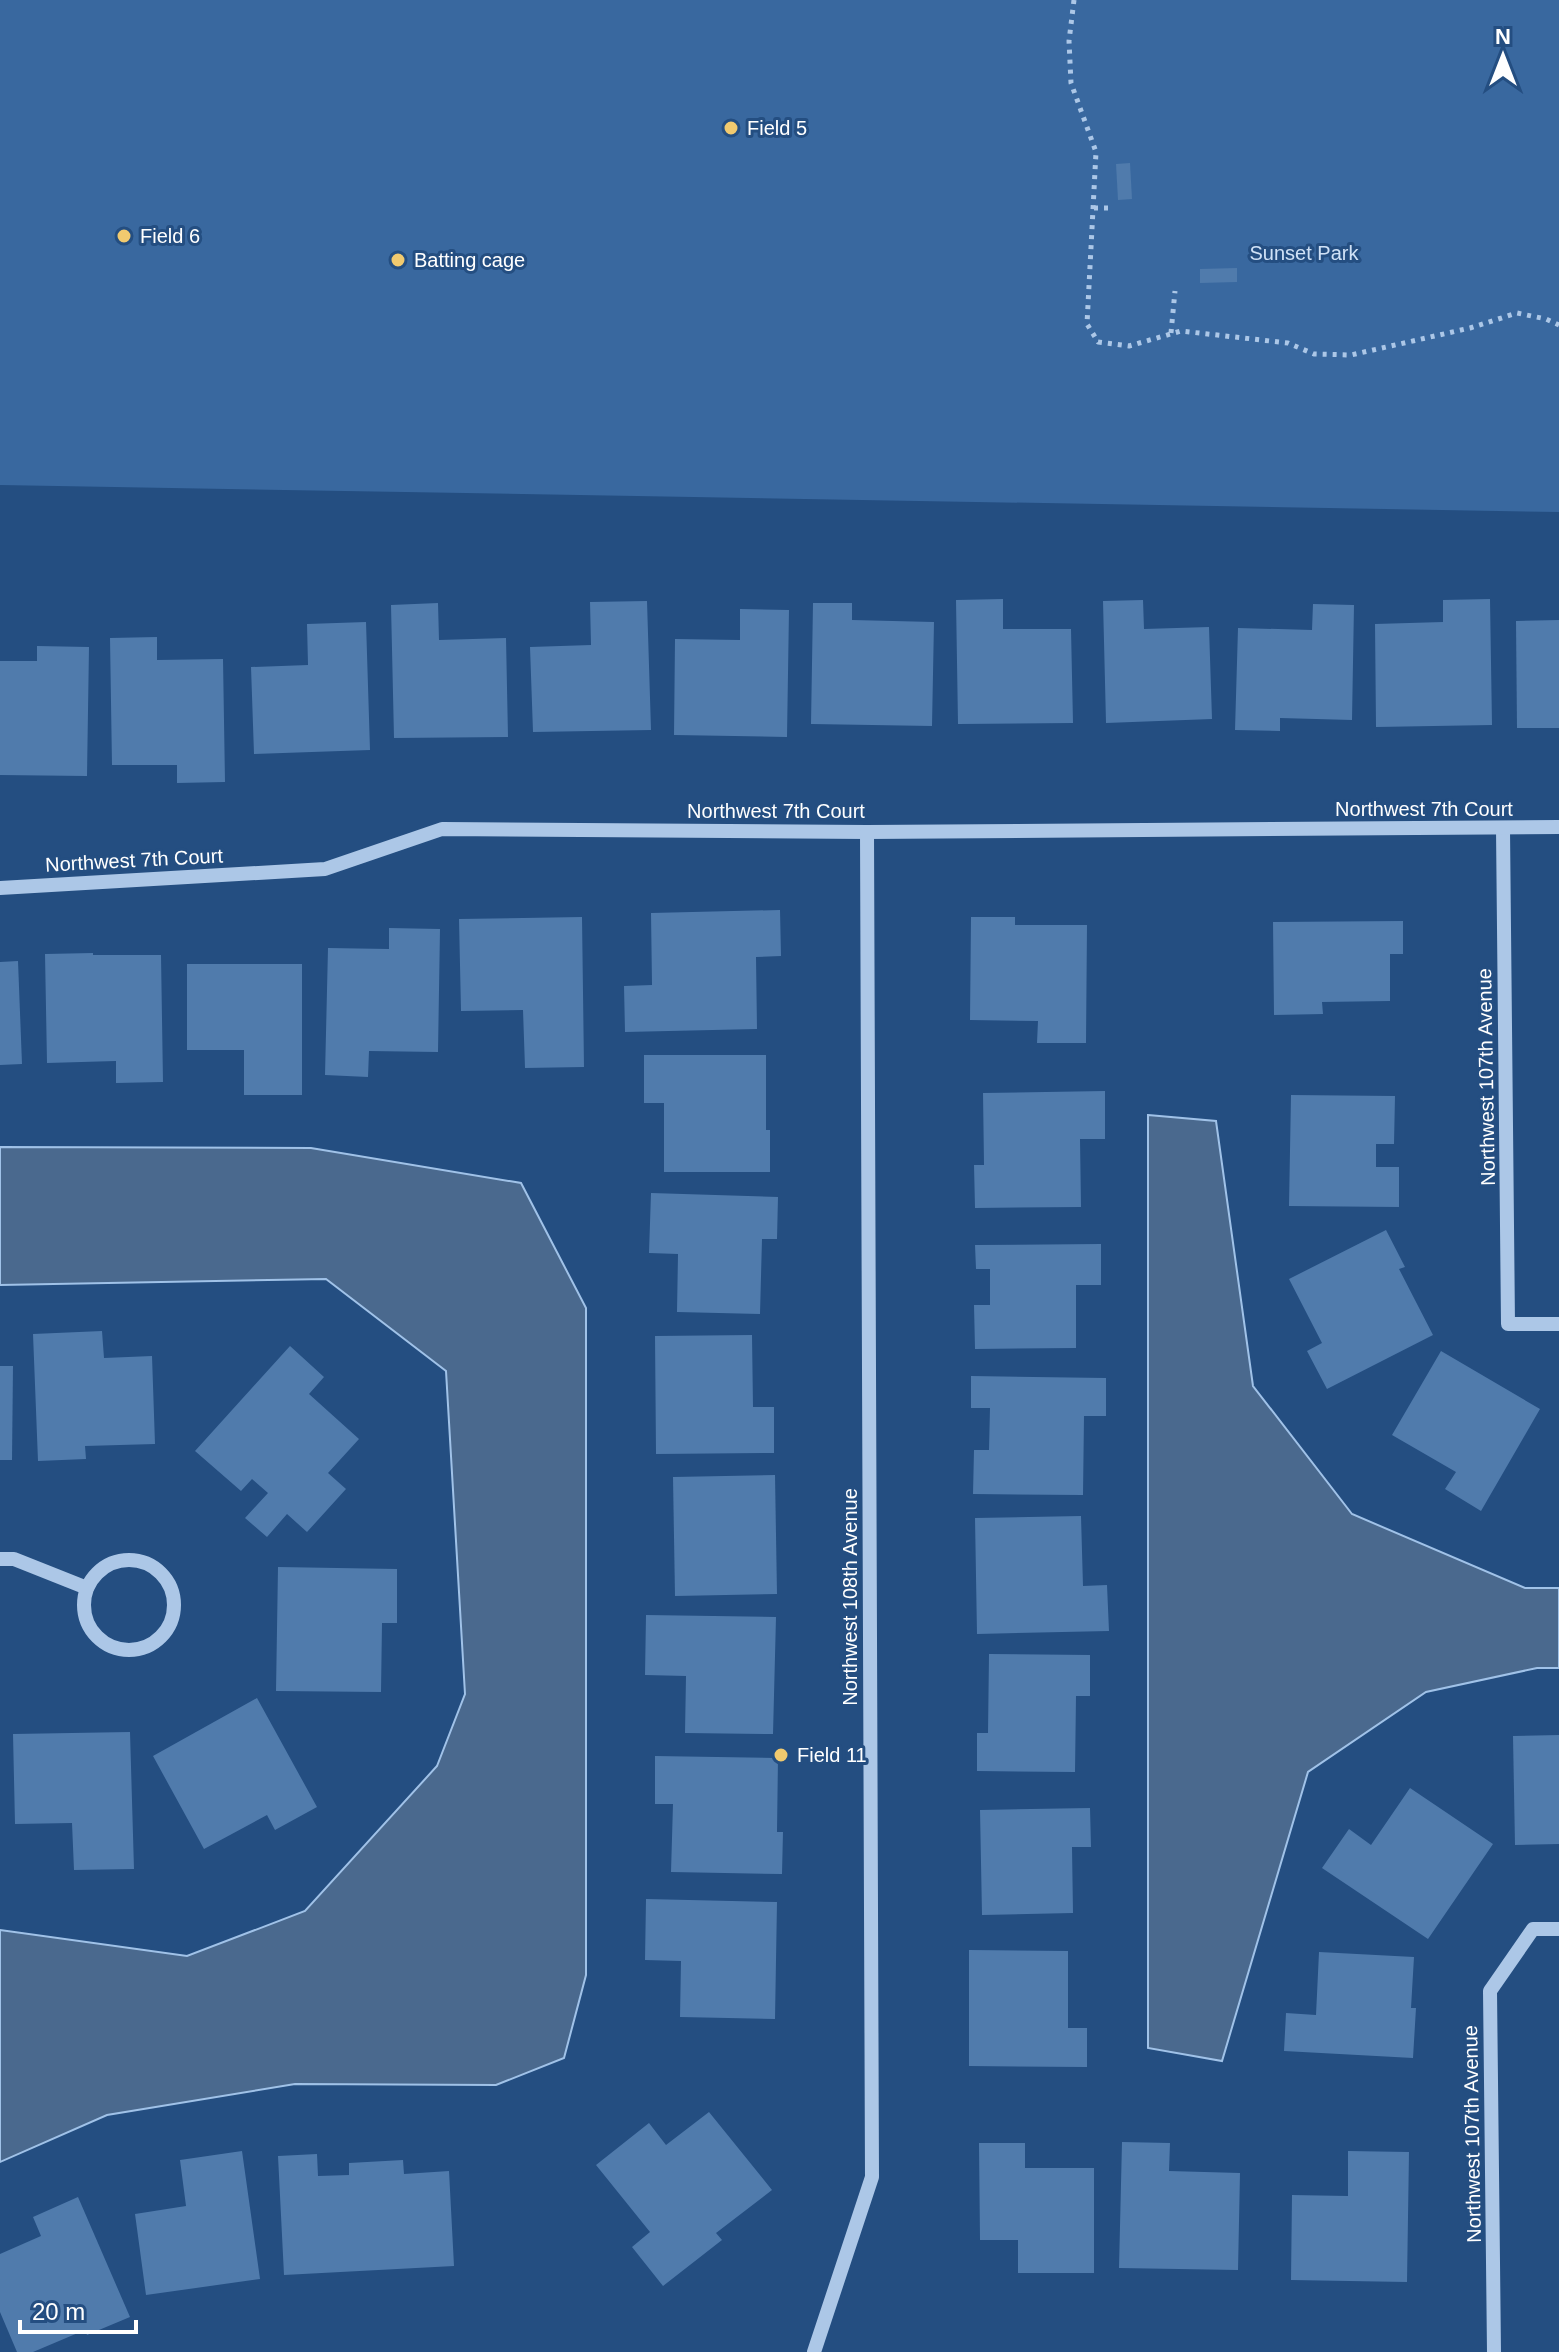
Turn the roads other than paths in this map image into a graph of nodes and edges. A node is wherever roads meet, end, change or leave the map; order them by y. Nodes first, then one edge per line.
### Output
1 (1559, 827) edge
2 (1503, 829) junction
3 (867, 832) junction
4 (0, 888) edge
5 (1559, 1324) edge
6 (0, 1559) edge
7 (87, 1588) junction
8 (1559, 1929) edge
9 (814, 2352) edge
10 (1494, 2352) edge

1 - 2 street, Northwest 7th Court
2 - 3 street, Northwest 7th Court
2 - 5 street, Northwest 107th Avenue
3 - 4 street, Northwest 7th Court
3 - 9 street, Northwest 108th Avenue
6 - 7 street
7 - 7 street
8 - 10 street, Northwest 107th Avenue

